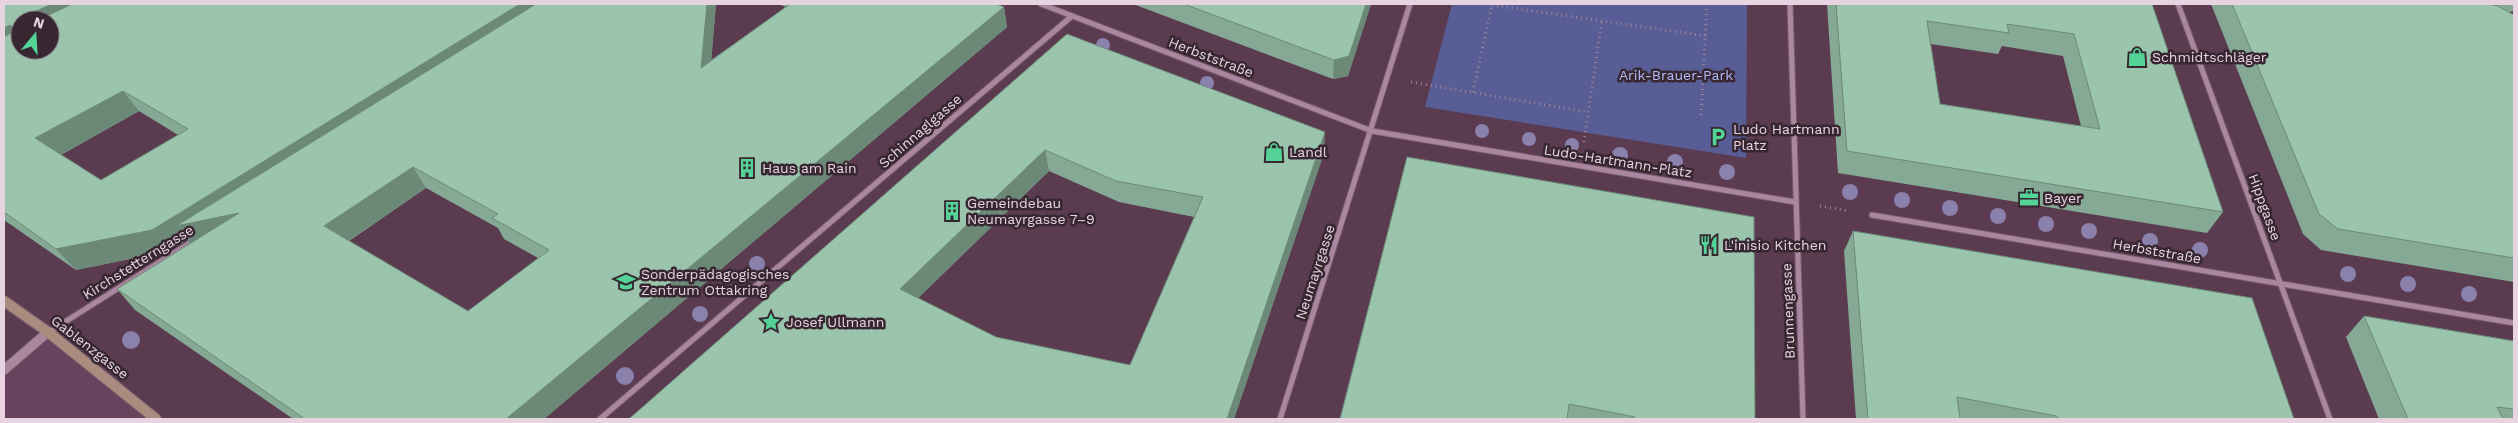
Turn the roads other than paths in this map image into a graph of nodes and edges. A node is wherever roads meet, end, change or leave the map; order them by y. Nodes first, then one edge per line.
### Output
1 (1041, 4) edge
2 (1410, 4) edge
3 (1790, 4) edge
4 (2178, 4) edge
5 (1072, 16) junction
6 (1372, 131) junction
7 (1795, 202) junction
8 (1872, 215) road end
9 (200, 237) edge
10 (2281, 284) junction
11 (4, 301) edge
12 (2514, 323) edge
13 (48, 332) junction
14 (4, 370) edge
15 (156, 419) edge
16 (600, 419) edge
17 (1280, 419) edge
18 (1803, 419) edge
19 (2330, 419) edge

1 - 5 street, Herbststraße
2 - 6 street
3 - 7 street
4 - 10 street, Hippgasse
5 - 6 street, Herbststraße
5 - 16 street, Schinnaglgasse
6 - 7 street, Ludo-Hartmann-Platz
6 - 17 street, Neumayrgasse
7 - 18 street, Brunnengasse
8 - 10 street, Herbststraße
9 - 13 street, Kirchstetterngasse
10 - 12 street, Herbststraße
10 - 19 street, Hippgasse
11 - 13 main road, Gablenzgasse
13 - 14 street
13 - 15 main road, Gablenzgasse

